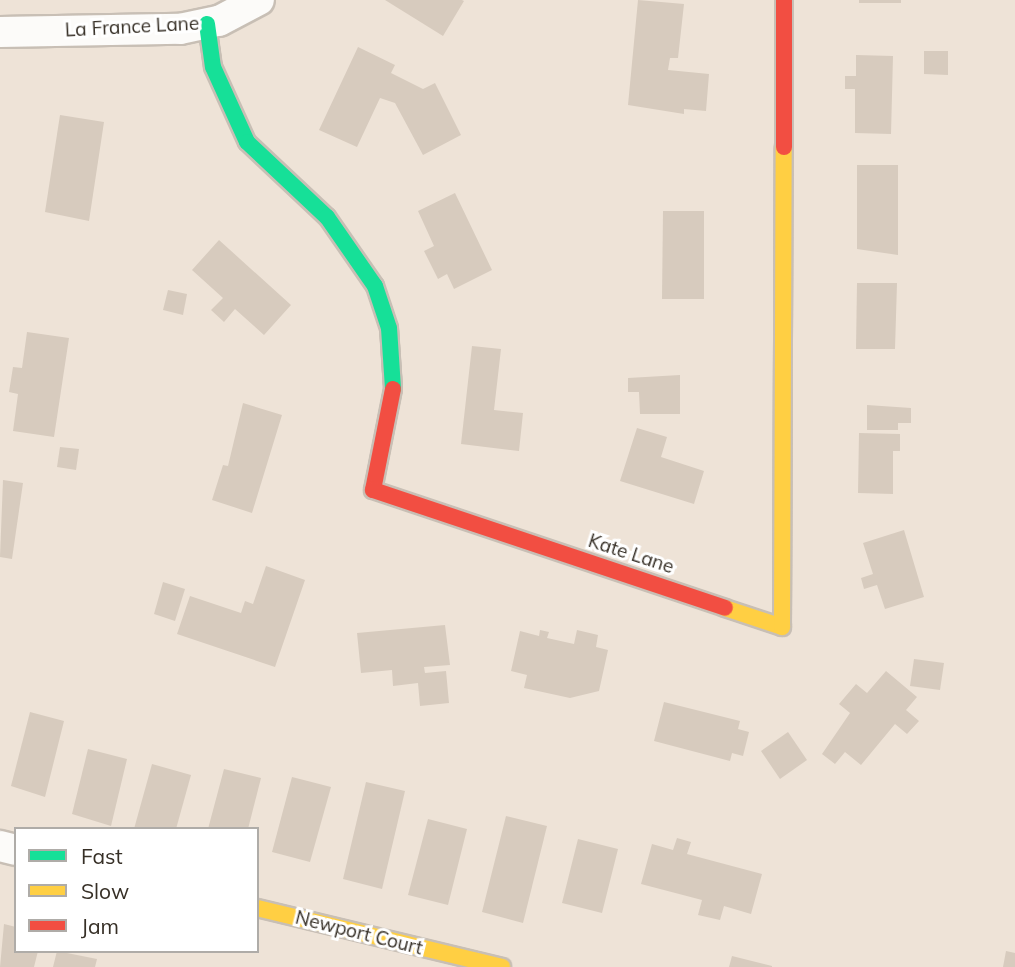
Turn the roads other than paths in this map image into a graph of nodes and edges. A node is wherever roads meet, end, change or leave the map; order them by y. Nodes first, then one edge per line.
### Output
1 (259, 0) edge
2 (784, 0) edge
3 (207, 24) junction
4 (0, 32) edge
5 (259, 908) edge
6 (502, 967) edge

1 - 3 street, La France Lane
2 - 3 street, Kate Lane
3 - 4 street, La France Lane
5 - 6 street, Newport Court

